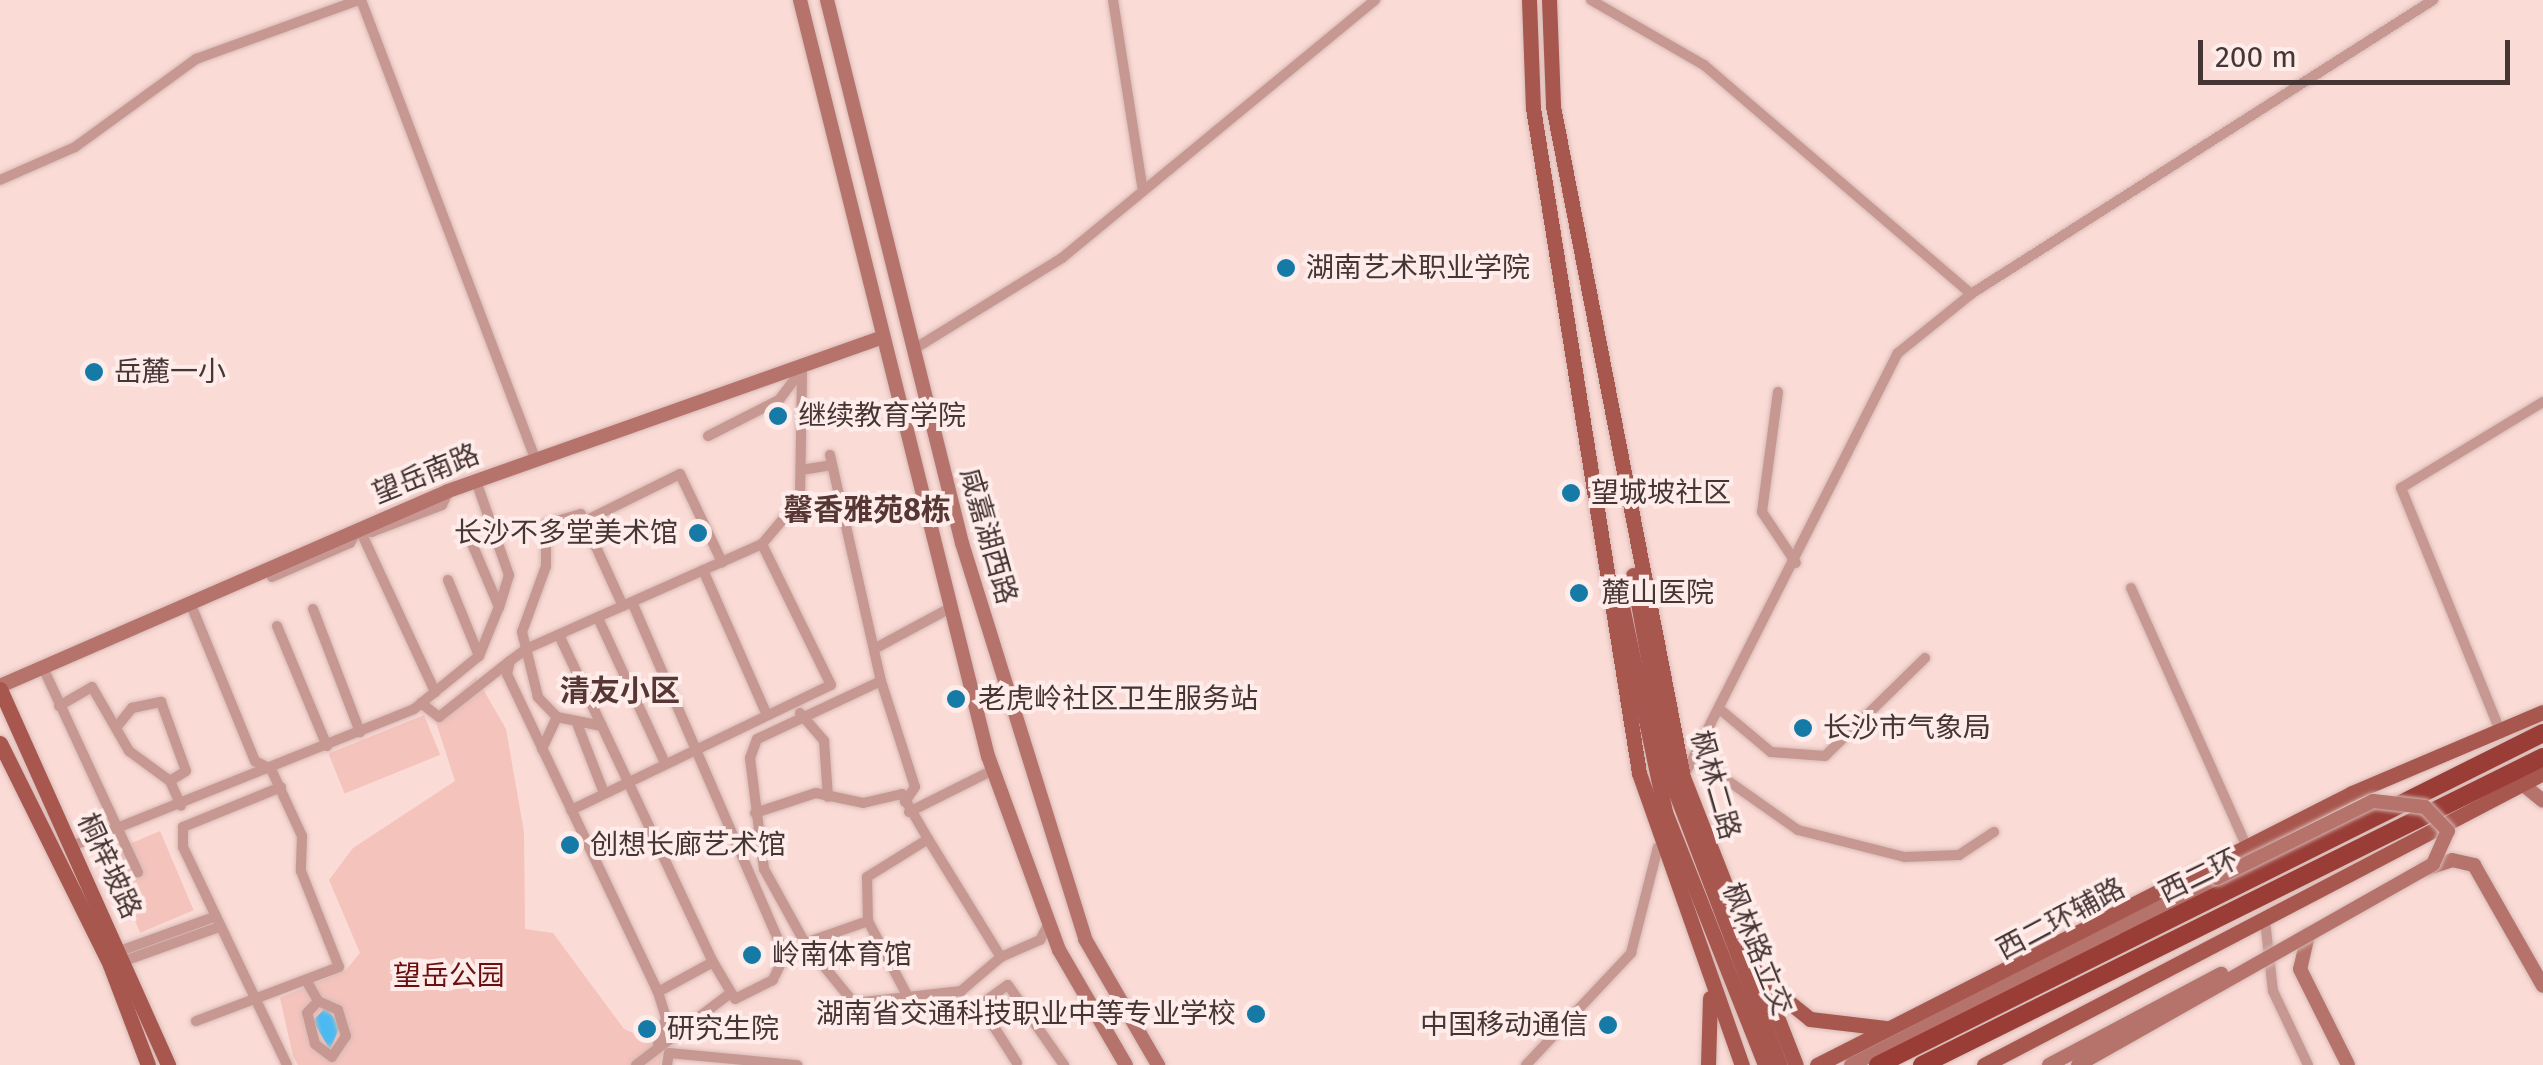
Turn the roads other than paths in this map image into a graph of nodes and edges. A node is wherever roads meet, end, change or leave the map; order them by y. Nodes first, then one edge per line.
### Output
1 (360, 0) edge
2 (800, 0) edge
3 (827, 0) edge
4 (1113, 0) edge
5 (1529, 0) edge
6 (1549, 0) edge
7 (1592, 0) edge
8 (2434, 0) edge
9 (1368, 6) edge
10 (0, 180) edge
11 (1142, 191) junction
12 (1971, 294) junction
13 (882, 337) junction
14 (914, 349) junction
15 (802, 367) junction
16 (1778, 392) dead end
17 (2543, 402) edge
18 (708, 436) dead end
19 (535, 459) junction
20 (800, 470) junction
21 (476, 481) junction
22 (1600, 504) junction
23 (1625, 507) junction
24 (584, 521) junction
25 (359, 528) junction
26 (467, 532) dead end
27 (762, 544) junction
28 (722, 562) junction
29 (1796, 563) junction
30 (703, 570) junction
31 (272, 578) dead end
32 (448, 580) dead end
33 (2132, 588) dead end
34 (627, 604) junction
35 (191, 605) junction
36 (499, 607) junction
37 (950, 608) junction
38 (314, 609) dead end
39 (598, 618) junction
40 (1632, 620) junction
41 (278, 626) dead end
42 (559, 635) junction
43 (874, 648) junction
44 (526, 650) junction
45 (479, 656) junction
46 (1925, 658) dead end
47 (510, 661) junction
48 (45, 672) junction
49 (881, 681) junction
50 (0, 688) edge
51 (435, 692) junction
52 (421, 703) junction
53 (59, 706) junction
54 (1722, 712) junction
55 (2543, 712) edge
56 (800, 713) junction
57 (766, 714) junction
58 (557, 717) junction
59 (119, 724) junction
60 (577, 726) junction
61 (602, 726) junction
62 (360, 732) junction
63 (2543, 733) edge
64 (2501, 734) junction
65 (0, 744) edge
66 (327, 746) junction
67 (542, 749) junction
68 (693, 749) junction
69 (1694, 757) junction
70 (2543, 757) edge
71 (666, 764) junction
72 (271, 769) junction
73 (993, 770) junction
74 (2543, 773) edge
75 (1683, 777) junction
76 (170, 781) junction
77 (628, 782) junction
78 (2520, 784) junction
79 (280, 788) junction
80 (604, 793) junction
81 (828, 797) junction
82 (2543, 801) edge
83 (181, 806) junction
84 (907, 807) junction
85 (571, 810) junction
86 (755, 813) junction
87 (119, 832) junction
88 (1994, 832) dead end
89 (928, 839) junction
90 (72, 846) junction
91 (1658, 847) junction
92 (2246, 847) junction
93 (2425, 869) junction
94 (138, 872) dead end
95 (2266, 920) junction
96 (868, 921) junction
97 (216, 922) junction
98 (1049, 923) junction
99 (2313, 929) junction
100 (805, 944) junction
101 (122, 956) junction
102 (1001, 957) junction
103 (713, 962) junction
104 (1752, 972) junction
105 (306, 980) junction
106 (2543, 986) edge
107 (1710, 989) junction
108 (658, 992) junction
109 (906, 995) junction
110 (728, 996) junction
111 (250, 1001) junction
112 (318, 1001) junction
113 (196, 1021) dead end
114 (1904, 1025) junction
115 (657, 1045) junction
116 (1016, 1063) edge
117 (148, 1065) edge
118 (168, 1065) edge
119 (287, 1065) edge
120 (636, 1065) edge
121 (667, 1065) edge
122 (797, 1065) edge
123 (1064, 1065) edge
124 (1126, 1065) edge
125 (1158, 1065) edge
126 (1526, 1065) edge
127 (1708, 1065) edge
128 (1742, 1065) edge
129 (1765, 1065) edge
130 (1780, 1065) edge
131 (1796, 1065) edge
132 (1817, 1065) edge
133 (1851, 1065) edge
134 (1878, 1065) edge
135 (1922, 1065) edge
136 (1984, 1065) edge
137 (2049, 1065) edge
138 (2078, 1065) edge
139 (2308, 1065) edge
140 (2348, 1065) edge

1 - 10 street
1 - 19 street
2 - 13 street, 咸嘉湖西路
3 - 14 street, 咸嘉湖西路
4 - 11 street
5 - 22 main road
6 - 23 main road, 枫林二路
7 - 12 street
8 - 12 street
9 - 11 street
11 - 14 street
12 - 29 street
13 - 15 street, 望岳南路
13 - 37 street, 咸嘉湖西路
14 - 125 street, 咸嘉湖西路
15 - 18 street
15 - 19 street, 望岳南路
15 - 20 street
16 - 29 street
17 - 64 street
19 - 21 street, 望岳南路
20 - 27 street
20 - 43 street
21 - 25 street, 望岳南路
21 - 36 street
22 - 40 main road
22 - 91 main road
23 - 40 main road, 枫林二路
23 - 75 main road, 枫林二路
24 - 28 street
24 - 34 street
24 - 44 street
25 - 31 street
25 - 35 street, 望岳南路
25 - 51 street
26 - 36 street
27 - 28 street
27 - 57 street
28 - 30 street
29 - 54 street
30 - 34 street
30 - 57 street
32 - 45 street
33 - 92 street
34 - 39 street
34 - 68 street
35 - 48 street, 望岳南路
35 - 72 street
36 - 45 street
37 - 43 street
37 - 73 street, 咸嘉湖西路
38 - 62 street
39 - 42 street
39 - 71 street
40 - 129 main road, 枫林路立交
40 - 130 main road, 枫林路立交
41 - 66 street
42 - 44 street
42 - 61 street
43 - 49 street
44 - 47 street
44 - 58 street
45 - 51 street
46 - 54 street
47 - 52 street
47 - 67 street
48 - 50 street, 望岳南路
48 - 53 street
49 - 56 street
49 - 84 street
50 - 90 main road, 桐梓坡路
51 - 52 street
52 - 62 street
53 - 59 street
53 - 87 street
54 - 69 street
55 - 64 main road, 西二环辅路
56 - 81 street
56 - 86 street
57 - 68 street
58 - 60 street
58 - 67 street
59 - 76 street
59 - 76 street
60 - 61 street
60 - 80 street
61 - 77 street
62 - 66 street
63 - 134 highway, 西二环
64 - 92 main road, 西二环辅路
65 - 117 main road, 桐梓坡路
66 - 72 street
67 - 85 street
68 - 71 street
68 - 110 street
69 - 75 street
69 - 88 street
70 - 135 highway, 西二环
71 - 77 street
72 - 79 street
72 - 83 street
73 - 84 street
73 - 98 street, 咸嘉湖西路
74 - 78 main road
75 - 104 main road, 枫林二路
76 - 83 street
77 - 80 street
77 - 103 street
78 - 82 street
78 - 95 main road
79 - 97 street
79 - 105 street
80 - 85 street
81 - 84 street
81 - 86 street
83 - 87 street
84 - 89 street
85 - 108 street
86 - 100 street
87 - 90 street
87 - 94 street
89 - 96 street
89 - 102 street
90 - 101 main road, 桐梓坡路
91 - 107 main road
91 - 126 street
92 - 114 main road, 西二环辅路
93 - 99 street, bridge
93 - 106 street
93 - 133 street, bridge
95 - 136 main road
95 - 139 street
96 - 100 street
96 - 109 street
97 - 101 street
97 - 111 street
98 - 102 street
98 - 124 street, 咸嘉湖西路
99 - 137 street, bridge
99 - 138 street, bridge
99 - 140 street
100 - 109 street
101 - 118 main road, 桐梓坡路
102 - 109 street
103 - 108 street
103 - 110 street
104 - 114 main road
104 - 131 main road, 枫林二路
105 - 111 street
105 - 112 street
107 - 127 main road
107 - 128 main road
108 - 115 street
110 - 115 street
111 - 113 street
111 - 119 street
112 - 112 street
114 - 132 main road, 西二环辅路
115 - 120 street
116 - 123 street
121 - 122 street

